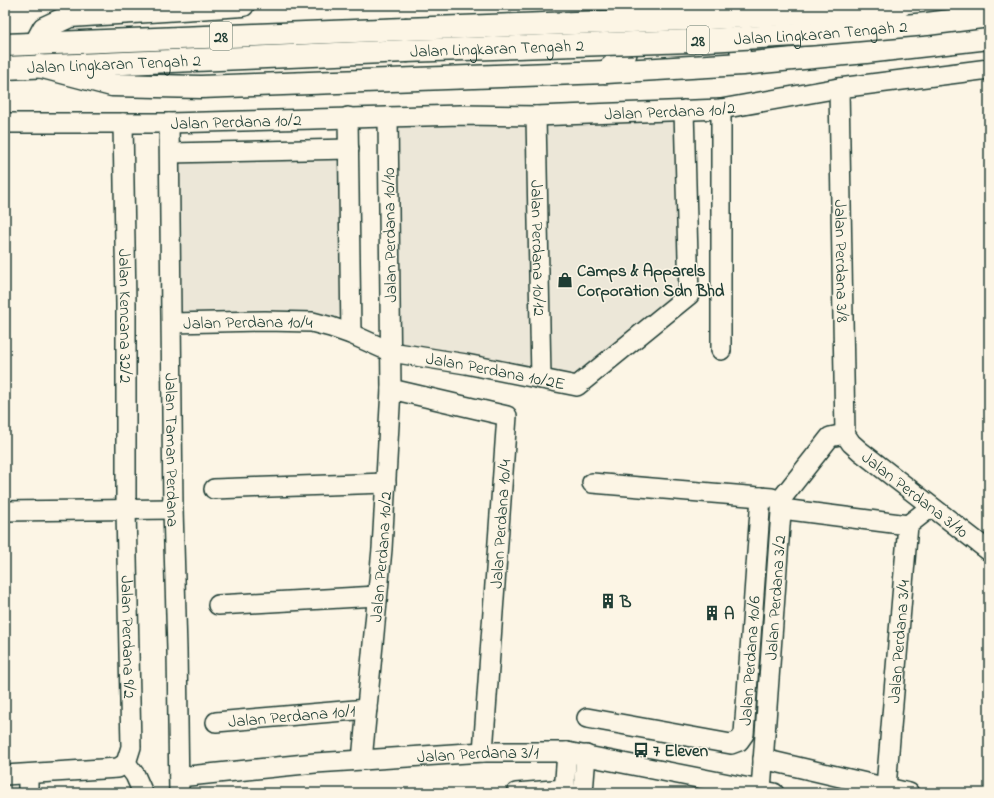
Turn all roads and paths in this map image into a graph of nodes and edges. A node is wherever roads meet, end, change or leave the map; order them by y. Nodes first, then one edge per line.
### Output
1 (244, 5) edge
2 (624, 5) edge
3 (733, 5) edge
4 (767, 5) edge
5 (882, 5) edge
6 (901, 5) edge
7 (989, 16) edge
8 (989, 38) edge
9 (36, 43) junction
10 (5, 45) edge
11 (918, 46) junction
12 (776, 61) junction
13 (742, 64) junction
14 (39, 66) junction
15 (5, 68) edge
16 (989, 69) edge
17 (606, 72) junction
18 (839, 88) junction
19 (721, 108) junction
20 (684, 110) junction
21 (536, 116) junction
22 (348, 117) junction
23 (388, 117) junction
24 (5, 123) edge
25 (122, 123) junction
26 (169, 123) junction
27 (349, 149) junction
28 (170, 153) junction
29 (172, 323) junction
30 (351, 334) junction
31 (720, 350) dead end
32 (391, 352) junction
33 (541, 379) junction
34 (391, 389) junction
35 (845, 434) junction
36 (386, 483) junction
37 (592, 483) dead end
38 (214, 489) dead end
39 (760, 497) junction
40 (782, 504) junction
41 (931, 507) junction
42 (173, 509) junction
43 (126, 510) junction
44 (5, 512) edge
45 (908, 525) junction
46 (989, 552) edge
47 (377, 596) junction
48 (218, 605) dead end
49 (368, 709) junction
50 (587, 718) dead end
51 (216, 722) dead end
52 (483, 752) junction
53 (567, 752) junction
54 (586, 755) junction
55 (763, 759) junction
56 (362, 760) junction
57 (126, 762) junction
58 (28, 774) junction
59 (5, 775) edge
60 (179, 785) edge
61 (886, 787) junction
62 (767, 791) edge
63 (574, 792) edge
64 (28, 793) edge
65 (143, 793) edge
66 (516, 793) edge
67 (909, 793) edge

1 - 9 highway
2 - 17 highway
3 - 13 street
4 - 12 street
5 - 11 highway
6 - 9 highway, Jalan Lingkaran Tengah 2 / 28, bridge
7 - 14 highway, Jalan Lingkaran Tengah 2 / 28, bridge
8 - 11 highway
9 - 10 highway, Jalan Lingkaran Tengah 2 / 28
11 - 12 highway
12 - 13 highway
13 - 17 highway
14 - 15 highway, Jalan Lingkaran Tengah 2 / 28
14 - 17 highway
16 - 18 street, Jalan Perdana 10/2
18 - 19 street, Jalan Perdana 10/2
18 - 35 street, Jalan Perdana 3/8
19 - 20 street, Jalan Perdana 10/2
19 - 31 street
20 - 21 street, Jalan Perdana 10/2
20 - 33 street, Jalan Perdana 10/2E
21 - 23 street, Jalan Perdana 10/2
21 - 33 street, Jalan Perdana 10/12
22 - 23 street, Jalan Perdana 10/2
22 - 26 street, Jalan Perdana 10/2
22 - 27 street
23 - 32 street, Jalan Perdana 10/10
24 - 25 street, Jalan Perdana 10/2
25 - 26 street, Jalan Perdana 10/2
25 - 43 street, Jalan Kencana 32/2
26 - 28 street, Jalan Taman Perdana
27 - 28 street
27 - 30 street
28 - 29 street, Jalan Taman Perdana
29 - 30 street, Jalan Perdana 10/4
29 - 42 street, Jalan Taman Perdana
30 - 32 street, Jalan Perdana 10/4
32 - 33 street, Jalan Perdana 10/2E
32 - 34 street, Jalan Perdana 10/2
34 - 36 street, Jalan Perdana 10/2
34 - 52 street, Jalan Perdana 10/4
35 - 40 street
35 - 41 street, Jalan Perdana 3/10
36 - 38 street
36 - 47 street, Jalan Perdana 10/2
37 - 39 street
39 - 40 street
39 - 50 street, Jalan Perdana 10/6
40 - 45 street
40 - 55 street, Jalan Perdana 3/2
41 - 45 street
41 - 46 street, Jalan Perdana 3/10
42 - 43 street
42 - 60 street, Jalan Taman Perdana
43 - 44 street
43 - 57 street, Jalan Perdana 9/2
45 - 61 street, Jalan Perdana 3/4
47 - 48 street
47 - 49 street, Jalan Perdana 10/2
49 - 51 street, Jalan Perdana 10/1
49 - 56 street, Jalan Perdana 10/2
52 - 53 street, Jalan Perdana 3/1
52 - 56 street, Jalan Perdana 3/1
53 - 54 street, Jalan Perdana 3/1
53 - 63 street
54 - 62 street, Jalan Perdana 3/1
54 - 63 street
55 - 61 street
55 - 62 street, Jalan Perdana 3/2
56 - 60 street, Jalan Perdana 3/1
57 - 58 street
57 - 65 street
58 - 59 street
58 - 64 street
61 - 67 street
63 - 66 street

